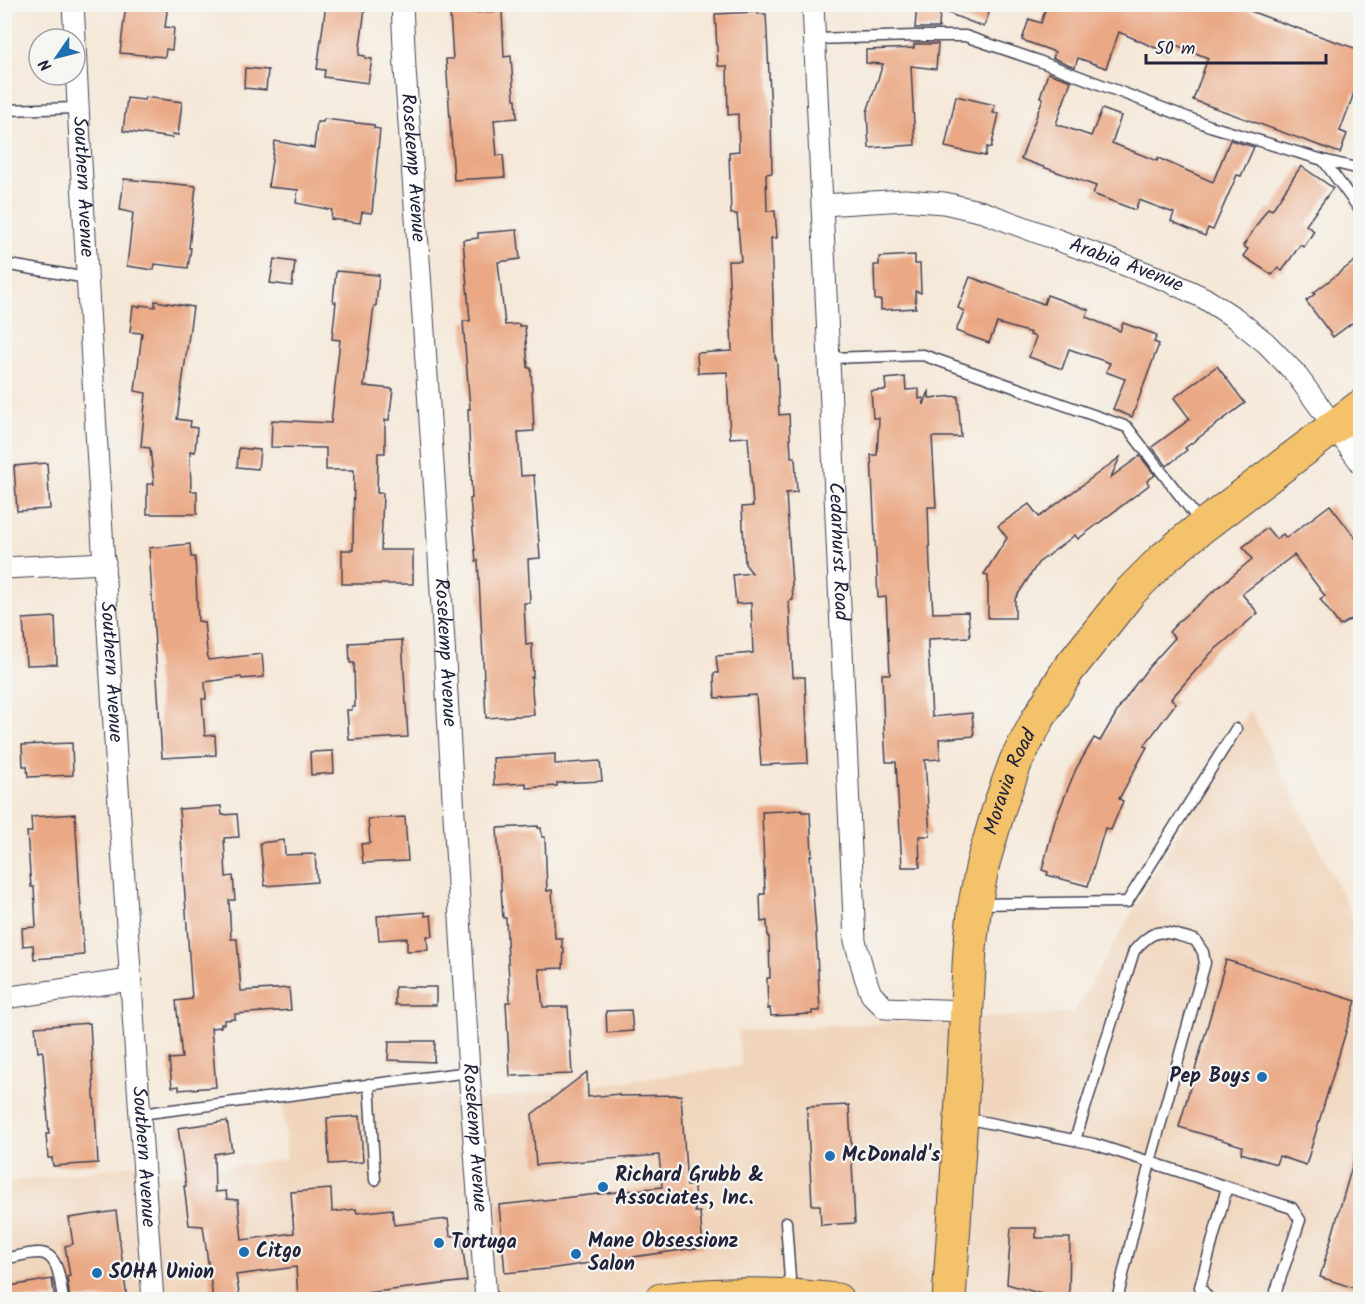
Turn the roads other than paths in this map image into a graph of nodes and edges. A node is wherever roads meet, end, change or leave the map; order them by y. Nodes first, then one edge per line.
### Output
1 (73, 4) edge
2 (402, 4) edge
3 (813, 4) edge
4 (74, 27) edge
5 (814, 39) junction
6 (77, 87) edge
7 (78, 108) junction
8 (4, 110) edge
9 (1323, 160) junction
10 (1360, 169) edge
11 (822, 205) junction
12 (1360, 210) edge
13 (4, 264) edge
14 (87, 278) junction
15 (829, 358) junction
16 (1360, 407) edge
17 (1334, 427) junction
18 (1360, 462) edge
19 (1203, 526) junction
20 (105, 563) junction
21 (4, 568) edge
22 (1236, 729) dead end
23 (975, 904) junction
24 (130, 980) junction
25 (4, 998) edge
26 (966, 1011) junction
27 (469, 1072) junction
28 (369, 1084) junction
29 (140, 1114) junction
30 (961, 1118) junction
31 (1075, 1140) junction
32 (1150, 1162) junction
33 (375, 1180) dead end
34 (1227, 1187) junction
35 (786, 1222) dead end
36 (4, 1259) edge
37 (816, 1298) edge
38 (63, 1299) edge
39 (153, 1299) edge
40 (486, 1299) edge
41 (660, 1299) edge
42 (949, 1299) edge
43 (1117, 1299) edge
44 (1212, 1299) edge
45 (1273, 1299) edge

1 - 4 street
2 - 27 street, Rosekemp Avenue
3 - 5 street, Cedarhurst Road
5 - 9 lane
5 - 11 street, Cedarhurst Road
6 - 7 street, Southern Avenue
7 - 8 lane
7 - 14 street, Southern Avenue
9 - 10 lane
9 - 12 lane
11 - 15 street, Cedarhurst Road
11 - 17 street, Arabia Avenue
13 - 14 lane
14 - 20 street, Southern Avenue
15 - 19 lane
15 - 26 street, Cedarhurst Road
16 - 17 main road, Moravia Road
17 - 18 street, Arabia Avenue
17 - 19 main road, Moravia Road
19 - 23 main road, Moravia Road
20 - 21 street
20 - 24 street, Southern Avenue
22 - 23 lane
23 - 26 main road, Moravia Road
24 - 25 street
24 - 29 street, Southern Avenue
26 - 30 main road, Moravia Road
27 - 28 lane
27 - 40 street, Rosekemp Avenue
28 - 29 lane
28 - 33 lane
29 - 39 street, Southern Avenue
30 - 31 lane
30 - 42 main road, Moravia Road
31 - 32 lane
31 - 32 lane
32 - 34 lane
32 - 43 lane
34 - 44 lane
34 - 45 lane
35 - 37 lane
36 - 38 lane
37 - 41 main road

